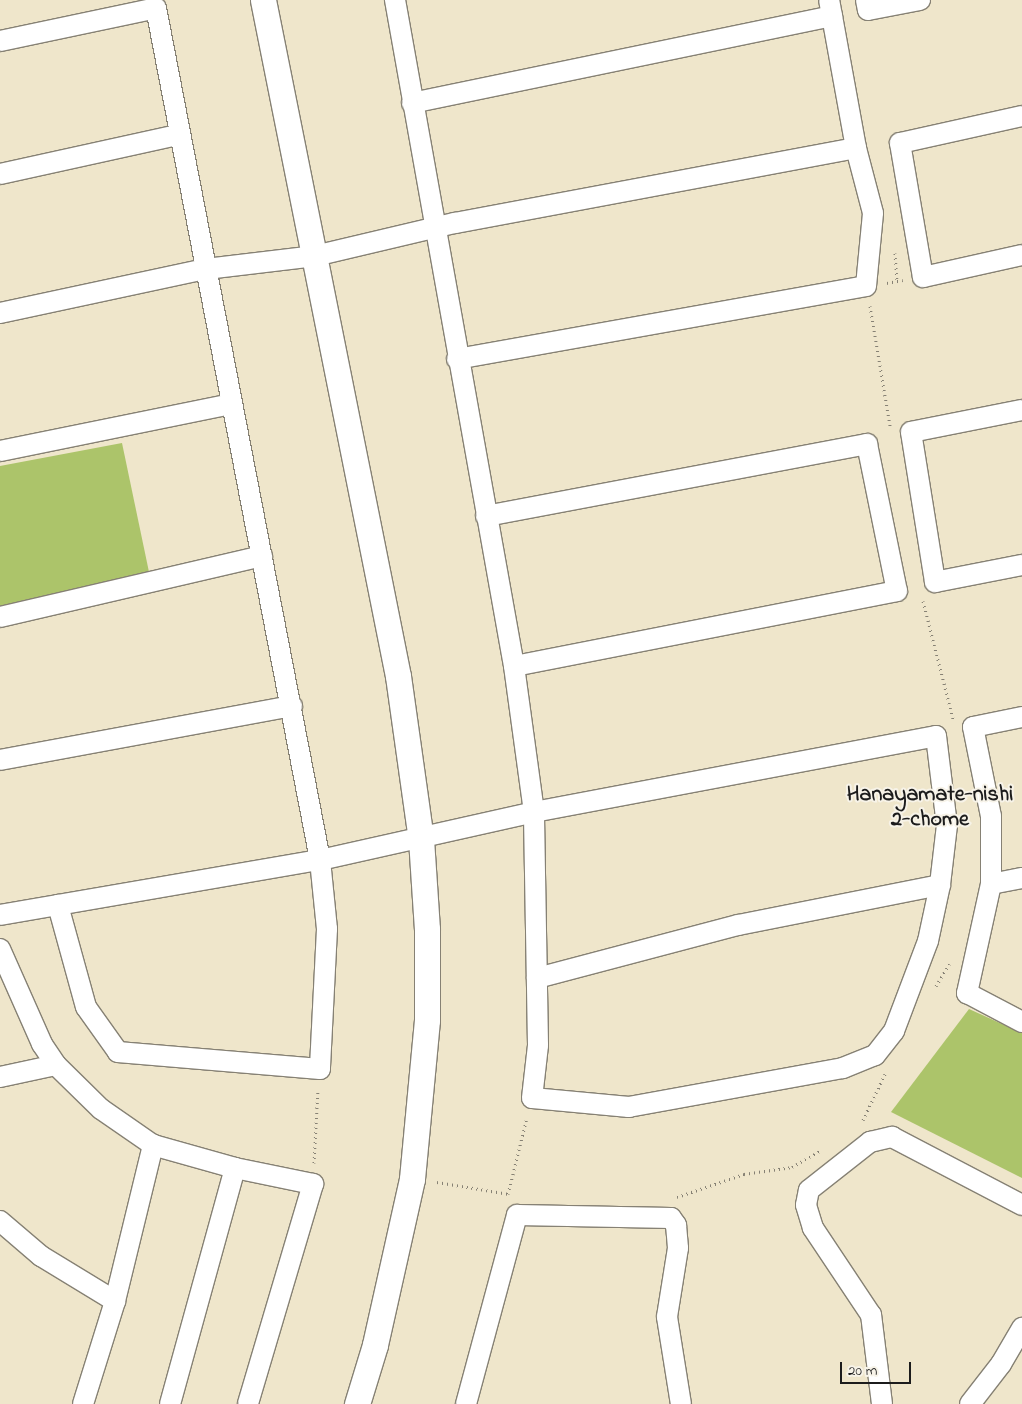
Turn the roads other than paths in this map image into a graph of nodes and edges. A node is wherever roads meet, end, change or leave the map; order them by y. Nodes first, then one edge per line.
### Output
1 (263, 0) edge
2 (395, 0) edge
3 (866, 0) edge
4 (920, 0) edge
5 (831, 8) edge
6 (0, 41) edge
7 (412, 104) junction
8 (1022, 116) edge
9 (178, 135) junction
10 (856, 148) junction
11 (0, 174) edge
12 (434, 228) junction
13 (1022, 255) edge
14 (316, 256) junction
15 (206, 269) junction
16 (0, 313) edge
17 (457, 359) junction
18 (231, 404) junction
19 (1022, 410) edge
20 (0, 451) edge
21 (486, 516) junction
22 (262, 556) junction
23 (1022, 565) edge
24 (0, 617) edge
25 (514, 666) junction
26 (292, 706) junction
27 (1022, 717) edge
28 (0, 760) edge
29 (534, 812) junction
30 (421, 839) junction
31 (320, 860) junction
32 (1022, 878) edge
33 (991, 884) junction
34 (940, 885) junction
35 (58, 905) junction
36 (0, 915) edge
37 (0, 949) edge
38 (537, 978) junction
39 (1022, 1022) edge
40 (56, 1065) junction
41 (0, 1077) edge
42 (153, 1145) junction
43 (235, 1168) junction
44 (1022, 1205) edge
45 (0, 1221) edge
46 (116, 1301) junction
47 (1022, 1328) edge
48 (83, 1404) edge
49 (170, 1404) edge
50 (248, 1404) edge
51 (356, 1404) edge
52 (466, 1404) edge
53 (681, 1404) edge
54 (882, 1404) edge
55 (970, 1404) edge

1 - 14 street
2 - 7 street
3 - 4 street
5 - 7 street
5 - 10 street
6 - 9 street
7 - 12 street
8 - 13 street
9 - 11 street
9 - 15 street
10 - 12 street
10 - 17 street
12 - 14 street
12 - 17 street
14 - 15 street
14 - 30 street
15 - 16 street
15 - 18 street
17 - 21 street
18 - 20 street
18 - 22 street
19 - 23 street
21 - 25 street
21 - 25 street
22 - 24 street
22 - 26 street
25 - 29 street
26 - 28 street
26 - 31 street
27 - 33 street
29 - 30 street
29 - 34 street
29 - 38 street
30 - 31 street
30 - 51 street
31 - 35 street
31 - 35 street
32 - 33 street
33 - 39 street
34 - 38 street
34 - 38 street
35 - 36 street
37 - 40 street
40 - 41 street
40 - 42 street
42 - 43 street
42 - 46 street
43 - 49 street
43 - 50 street
44 - 54 street
45 - 46 street
46 - 48 street
47 - 55 street
52 - 53 street

